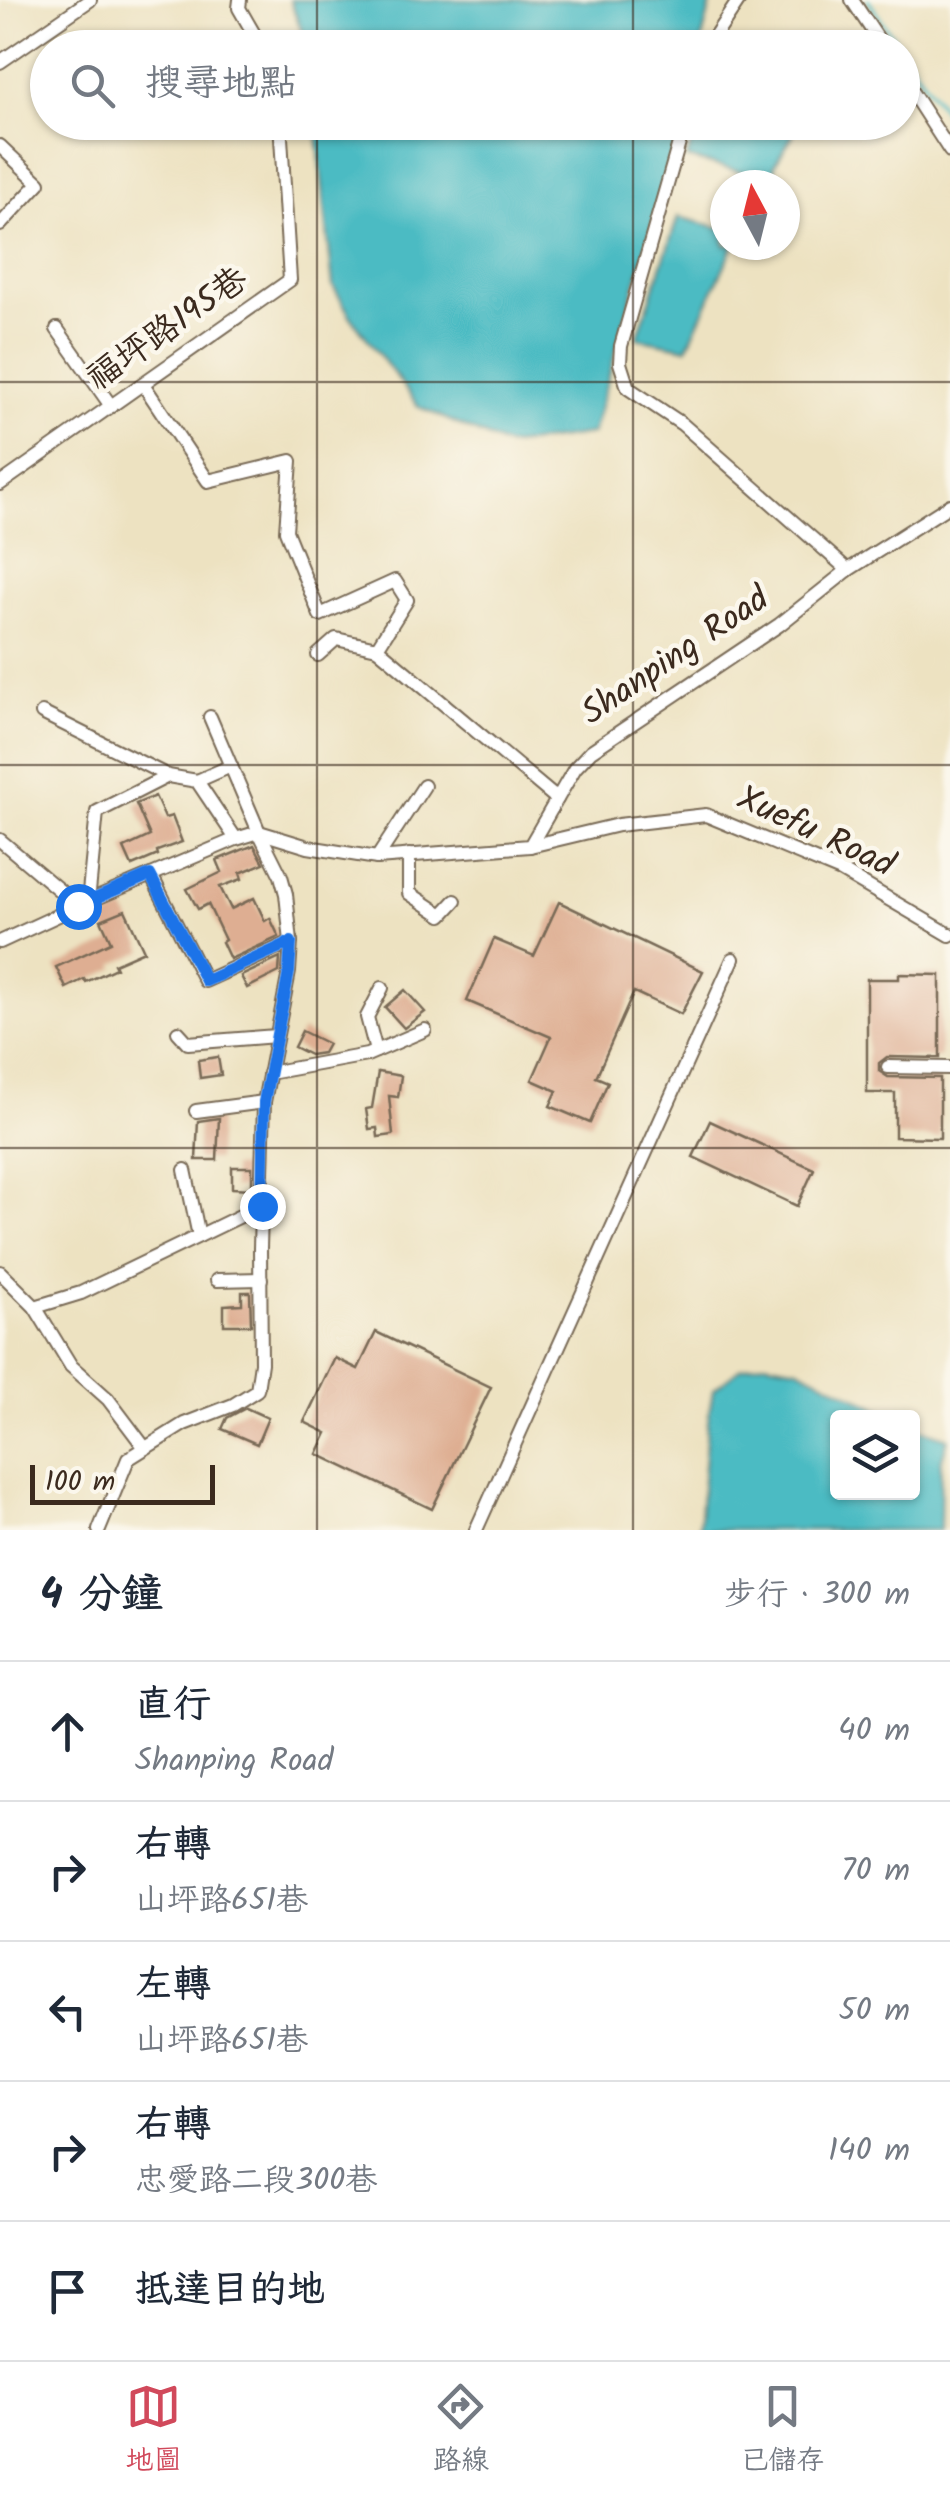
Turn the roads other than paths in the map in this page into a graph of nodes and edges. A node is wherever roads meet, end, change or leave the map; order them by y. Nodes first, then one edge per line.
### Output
1 (90, 0) edge
2 (240, 0) edge
3 (739, 0) edge
4 (852, 0) edge
5 (46, 30) edge
6 (252, 30) edge
7 (719, 30) edge
8 (872, 30) edge
9 (30, 41) edge
10 (0, 62) edge
11 (920, 105) edge
12 (281, 140) edge
13 (680, 140) edge
14 (0, 146) edge
15 (950, 151) edge
16 (0, 225) edge
17 (57, 329) dead end
18 (143, 384) junction
19 (111, 406) junction
20 (0, 484) edge
21 (950, 504) edge
22 (848, 570) junction
23 (377, 648) junction
24 (318, 655) dead end
25 (42, 713) dead end
26 (210, 717) dead end
27 (231, 766) junction
28 (168, 776) junction
29 (198, 781) junction
30 (424, 786) dead end
31 (557, 799) junction
32 (259, 832) junction
33 (236, 838) junction
34 (0, 840) edge
35 (530, 846) junction
36 (409, 855) junction
37 (377, 858) junction
38 (150, 875) junction
39 (455, 901) dead end
40 (83, 904) junction
41 (950, 936) edge
42 (0, 942) edge
43 (291, 942) junction
44 (733, 959) dead end
45 (382, 988) dead end
46 (425, 1030) dead end
47 (178, 1032) dead end
48 (276, 1036) junction
49 (376, 1052) junction
50 (888, 1066) dead end
51 (950, 1068) edge
52 (270, 1074) junction
53 (264, 1102) junction
54 (196, 1111) dead end
55 (186, 1170) dead end
56 (262, 1206) junction
57 (200, 1236) junction
58 (0, 1272) edge
59 (260, 1279) junction
60 (217, 1280) dead end
61 (35, 1306) junction
62 (145, 1448) junction
63 (99, 1530) edge
64 (476, 1530) edge

1 - 5 street
2 - 6 street
3 - 7 street
4 - 8 street
9 - 10 street
11 - 15 street
12 - 18 street, 福坪路195巷
13 - 22 street
14 - 16 street
17 - 19 street
18 - 19 street, 福坪路195巷
18 - 23 street
19 - 20 street, 福坪路195巷
21 - 22 street, Shanping Road
22 - 31 street, Shanping Road
23 - 24 street
23 - 31 street
25 - 28 street
26 - 27 street
27 - 29 street
27 - 32 street
28 - 29 street
28 - 40 street
29 - 33 street
30 - 37 street
31 - 35 street, Shanping Road
32 - 33 street
32 - 37 street
32 - 43 street
33 - 38 street
34 - 40 street
35 - 36 street
35 - 41 street, Xuefu Road
36 - 37 street
36 - 39 street
38 - 40 street
38 - 43 street
40 - 42 street
43 - 48 street
44 - 64 street
45 - 49 street
46 - 49 street
47 - 48 street
48 - 52 street
49 - 52 street
50 - 51 street
52 - 53 street
53 - 54 street
53 - 56 street
55 - 57 street
56 - 57 street
56 - 59 street
57 - 61 street
58 - 61 street
59 - 60 street
59 - 62 street
61 - 62 street
62 - 63 street

